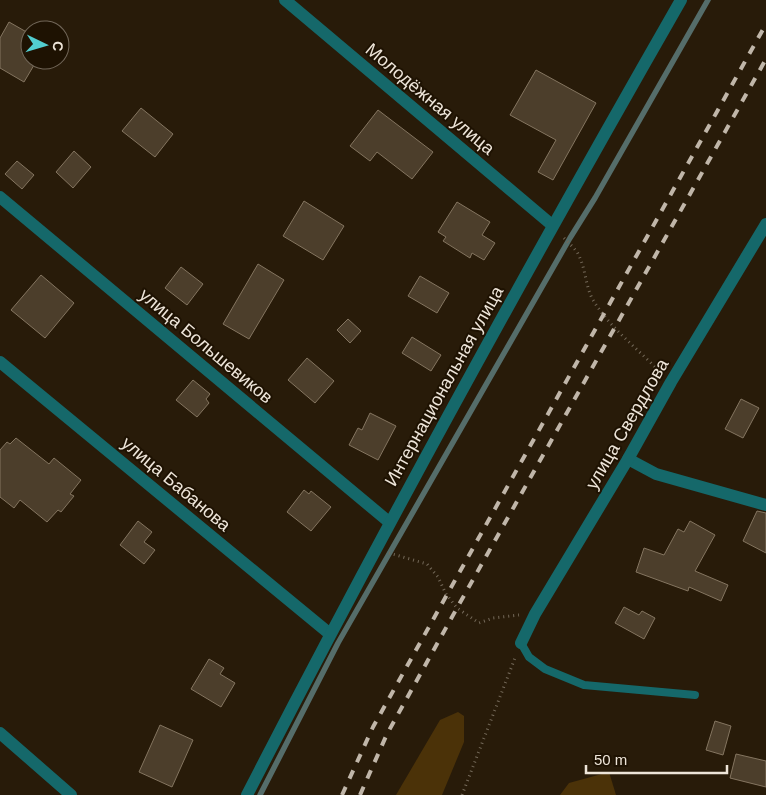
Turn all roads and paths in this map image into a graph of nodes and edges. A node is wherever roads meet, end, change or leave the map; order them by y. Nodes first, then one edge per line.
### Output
1 (285, 0) edge
2 (681, 0) edge
3 (0, 197) edge
4 (766, 224) edge
5 (552, 225) junction
6 (0, 362) edge
7 (671, 382) junction
8 (628, 459) junction
9 (766, 505) edge
10 (389, 522) junction
11 (378, 542) junction
12 (535, 614) junction
13 (330, 634) junction
14 (521, 643) junction
15 (694, 695) dead end
16 (0, 733) edge
17 (71, 795) edge
18 (247, 795) edge
19 (462, 795) edge

1 - 5 street, Молодёжная улица
2 - 5 street, Интернациональная улица
3 - 10 street, улица Большевиков
4 - 7 street, улица Свердлова
5 - 7 path
5 - 10 street, Интернациональная улица
6 - 13 street, улица Бабанова
7 - 8 street, улица Свердлова
8 - 9 street
8 - 12 street, улица Свердлова
10 - 11 street, Интернациональная улица
11 - 12 path
11 - 13 street, Интернациональная улица
12 - 14 street, улица Свердлова
13 - 18 street, Интернациональная улица
14 - 15 lane
14 - 19 path
16 - 17 street

